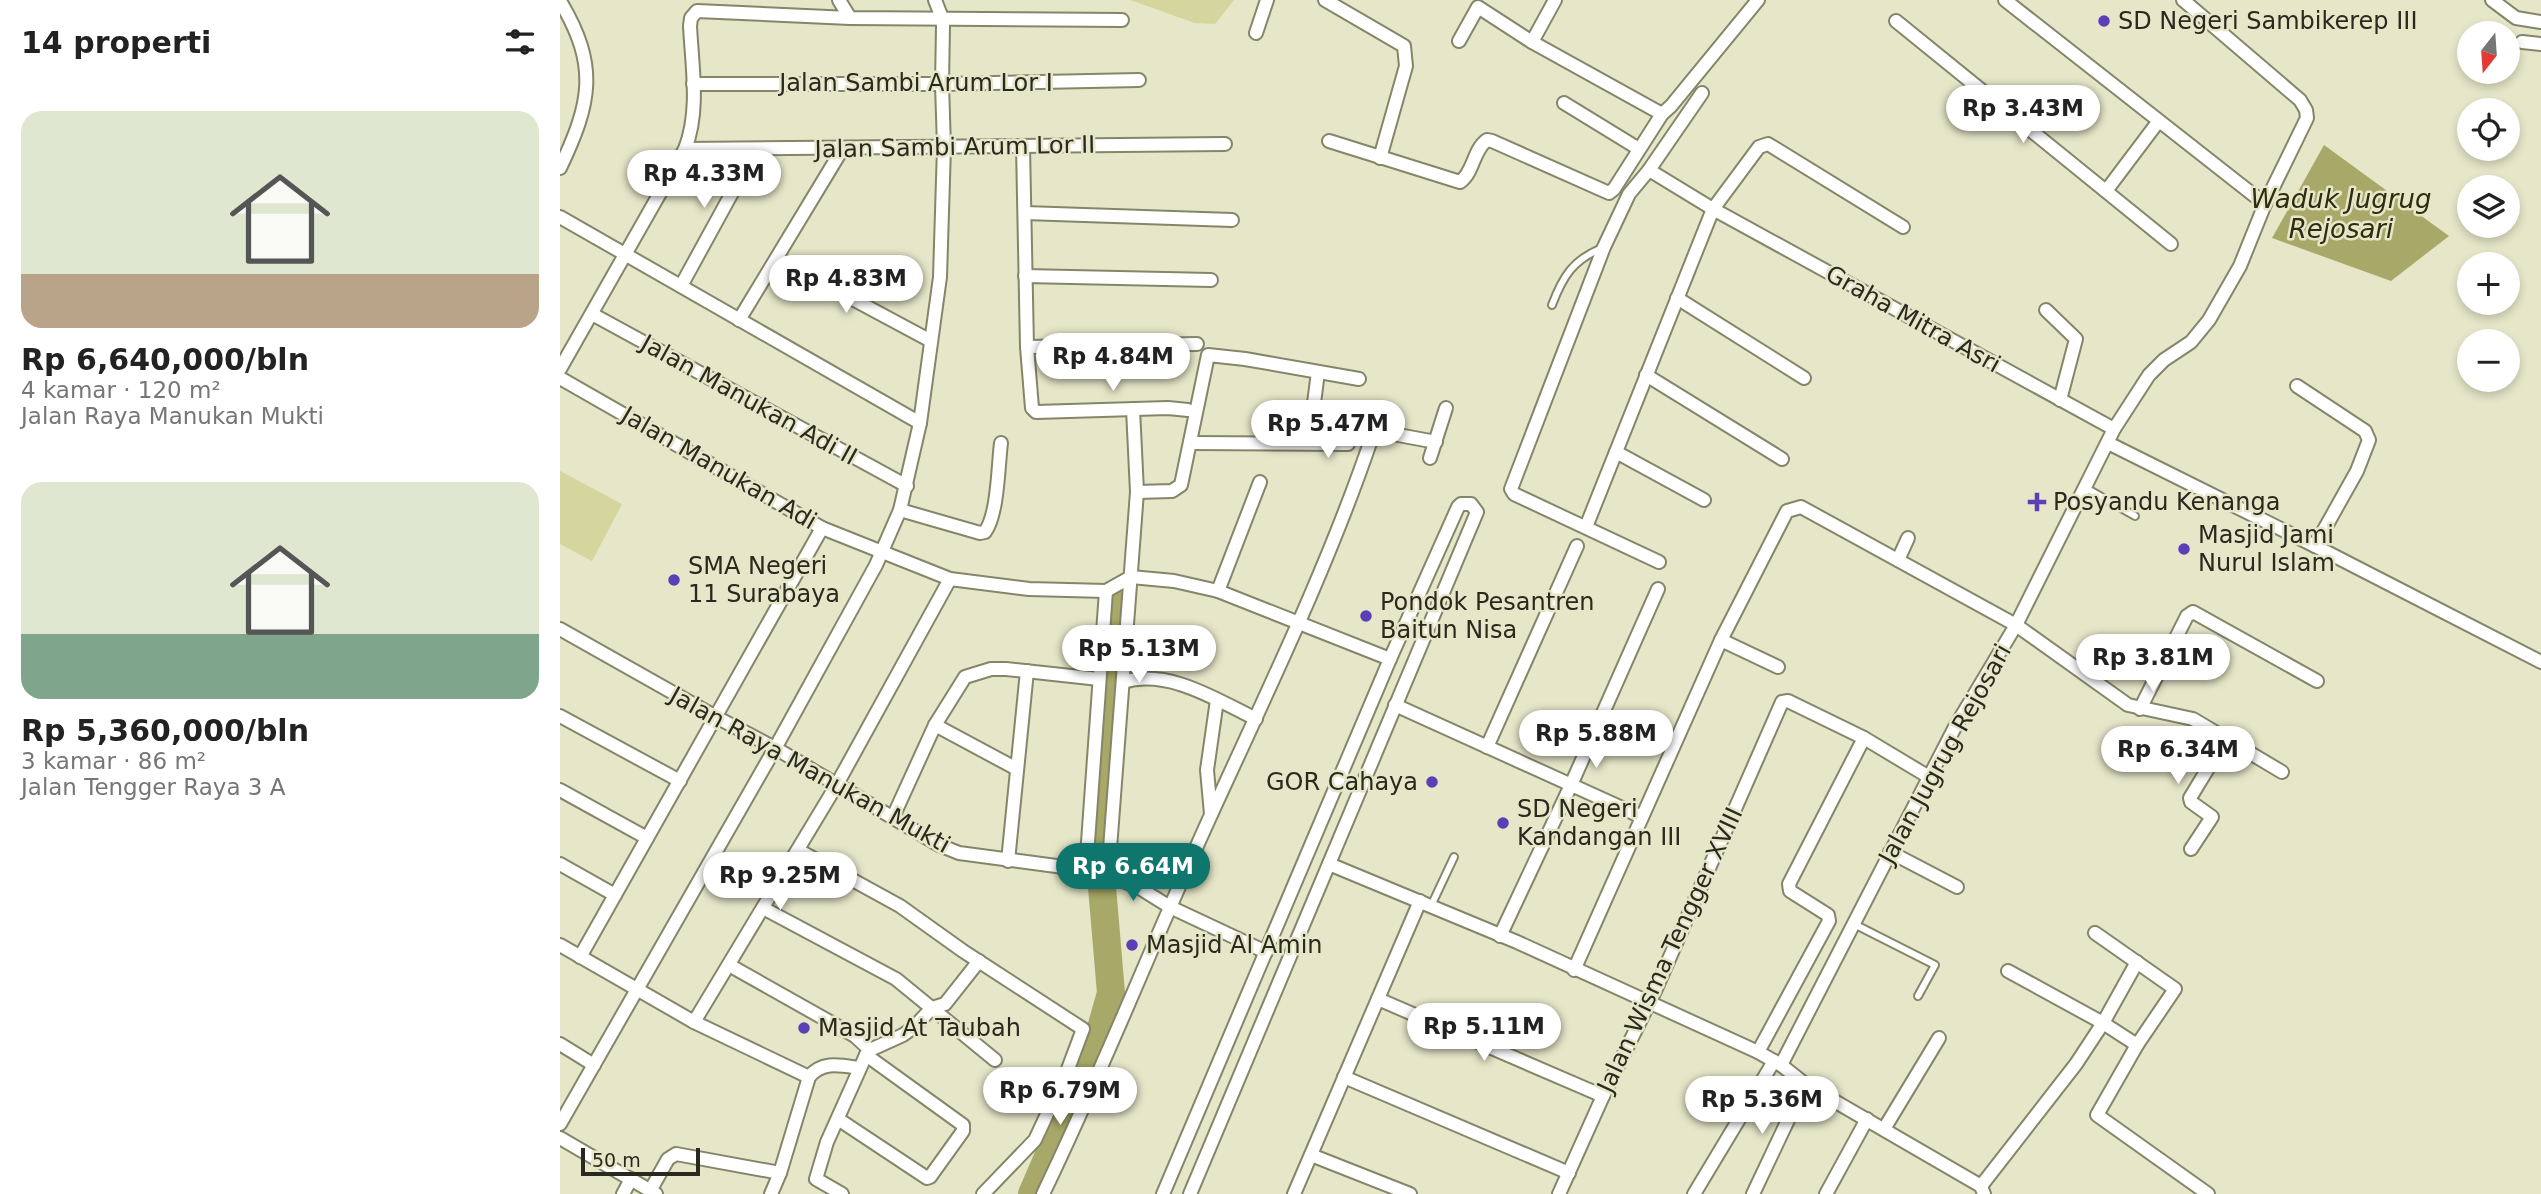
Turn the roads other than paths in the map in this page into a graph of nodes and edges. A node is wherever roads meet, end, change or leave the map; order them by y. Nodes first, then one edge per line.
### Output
1 (839, 0) edge
2 (935, 0) edge
3 (1267, 0) edge
4 (1325, 0) edge
5 (1555, 0) edge
6 (1758, 0) edge
7 (2006, 0) edge
8 (2492, 0) edge
9 (560, 1) edge
10 (2190, 2) edge
11 (1480, 4) edge
12 (850, 18) junction
13 (942, 18) junction
14 (1122, 20) dead end
15 (1896, 21) dead end
16 (2541, 22) edge
17 (1256, 33) dead end
18 (1459, 41) dead end
19 (1532, 42) junction
20 (2522, 42) dead end
21 (2541, 44) edge
22 (1139, 80) dead end
23 (693, 84) junction
24 (942, 84) junction
25 (1702, 93) dead end
26 (1564, 103) dead end
27 (1661, 114) junction
28 (2158, 122) junction
29 (1329, 141) dead end
30 (1226, 144) dead end
31 (1023, 146) junction
32 (944, 147) junction
33 (843, 148) junction
34 (685, 149) junction
35 (756, 149) junction
36 (1639, 149) junction
37 (1380, 158) junction
38 (560, 168) edge
39 (1649, 170) junction
40 (2106, 191) junction
41 (2265, 204) junction
42 (1713, 209) junction
43 (1025, 213) junction
44 (560, 217) edge
45 (1232, 220) dead end
46 (1903, 227) dead end
47 (2171, 244) dead end
48 (1604, 247) junction
49 (625, 254) junction
50 (778, 259) junction
51 (1025, 276) junction
52 (1211, 279) dead end
53 (681, 286) junction
54 (1677, 298) junction
55 (1552, 305) dead end
56 (2046, 310) dead end
57 (592, 314) junction
58 (739, 320) junction
59 (931, 341) junction
60 (1197, 344) dead end
61 (1027, 347) junction
62 (560, 369) edge
63 (1318, 372) junction
64 (1646, 375) junction
65 (560, 378) edge
66 (1804, 378) dead end
67 (1359, 379) dead end
68 (2297, 386) dead end
69 (2060, 400) junction
70 (1446, 408) dead end
71 (1133, 409) junction
72 (1188, 410) dead end
73 (920, 423) junction
74 (2114, 429) junction
75 (1309, 442) junction
76 (1436, 442) junction
77 (1001, 443) dead end
78 (1191, 443) junction
79 (2108, 443) junction
80 (1348, 444) dead end
81 (1616, 452) junction
82 (1430, 458) dead end
83 (1782, 459) dead end
84 (1260, 482) dead end
85 (907, 486) junction
86 (2086, 488) junction
87 (1137, 492) junction
88 (1704, 500) dead end
89 (900, 510) junction
90 (2136, 516) dead end
91 (1586, 527) junction
92 (822, 528) junction
93 (1908, 538) dead end
94 (1577, 546) dead end
95 (2315, 546) junction
96 (882, 551) junction
97 (1898, 560) junction
98 (1659, 562) dead end
99 (1131, 577) junction
100 (950, 579) junction
101 (1658, 589) dead end
102 (1106, 591) junction
103 (1218, 591) junction
104 (1298, 623) junction
105 (2016, 625) junction
106 (561, 630) edge
107 (1721, 640) junction
108 (1390, 659) junction
109 (2541, 662) edge
110 (1778, 667) dead end
111 (1027, 671) junction
112 (1099, 679) junction
113 (2317, 681) dead end
114 (1123, 682) junction
115 (1217, 700) junction
116 (1395, 705) junction
117 (2140, 709) junction
118 (560, 716) edge
119 (716, 717) junction
120 (1256, 719) junction
121 (935, 725) junction
122 (2227, 737) junction
123 (1864, 738) junction
124 (1355, 742) junction
125 (1488, 747) junction
126 (775, 748) junction
127 (1376, 751) junction
128 (1017, 769) junction
129 (2281, 772) dead end
130 (1929, 778) junction
131 (680, 780) junction
132 (1571, 785) junction
133 (836, 786) junction
134 (560, 790) edge
135 (1211, 816) junction
136 (893, 817) junction
137 (1642, 817) junction
138 (647, 838) junction
139 (2191, 849) dead end
140 (798, 850) junction
141 (1890, 852) junction
142 (1454, 857) dead end
143 (1008, 861) junction
144 (560, 864) edge
145 (1329, 864) junction
146 (1087, 870) junction
147 (1106, 875) junction
148 (1957, 887) dead end
149 (615, 895) junction
150 (1425, 904) junction
151 (1170, 907) junction
152 (763, 908) junction
153 (1854, 924) junction
154 (2095, 933) dead end
155 (1500, 936) junction
156 (560, 945) edge
157 (1266, 952) junction
158 (580, 957) junction
159 (979, 961) junction
160 (2137, 962) junction
161 (729, 965) junction
162 (1574, 970) junction
163 (2008, 971) dead end
164 (638, 990) junction
165 (1918, 996) dead end
166 (1378, 999) junction
167 (1648, 1003) junction
168 (932, 1008) junction
169 (694, 1022) junction
170 (2104, 1023) junction
171 (1233, 1030) junction
172 (1939, 1038) dead end
173 (1256, 1040) junction
174 (560, 1044) edge
175 (2137, 1045) junction
176 (868, 1052) junction
177 (1758, 1052) junction
178 (995, 1059) dead end
179 (1778, 1063) junction
180 (594, 1065) junction
181 (859, 1068) junction
182 (808, 1077) junction
183 (1344, 1077) junction
184 (1805, 1084) junction
185 (1603, 1096) junction
186 (838, 1119) junction
187 (1867, 1119) junction
188 (560, 1124) edge
189 (1884, 1129) junction
190 (560, 1138) edge
191 (1311, 1155) junction
192 (780, 1173) junction
193 (1569, 1173) junction
194 (631, 1179) junction
195 (1982, 1190) edge
196 (653, 1192) edge
197 (623, 1194) edge
198 (771, 1194) edge
199 (842, 1194) edge
200 (983, 1194) edge
201 (1043, 1194) edge
202 (1163, 1194) edge
203 (1190, 1194) edge
204 (1294, 1194) edge
205 (1410, 1194) edge
206 (1559, 1194) edge
207 (1694, 1194) edge
208 (1753, 1194) edge
209 (1826, 1194) edge
210 (2208, 1194) edge

1 - 12 street
2 - 13 street
3 - 17 street
4 - 37 street
5 - 19 street
6 - 27 street
7 - 28 street
8 - 16 street
9 - 38 street
10 - 41 street, Jalan Jugrug Rejosari
11 - 18 street
11 - 19 street
12 - 13 street
12 - 23 street
13 - 14 street
13 - 24 street
15 - 40 street
19 - 27 street
20 - 21 street
22 - 24 street, Jalan Sambi Arum Lor I
23 - 24 street, Jalan Sambi Arum Lor I
23 - 34 street
24 - 32 street
25 - 39 street
26 - 36 street
27 - 36 street
28 - 40 street
28 - 41 street
29 - 37 street
30 - 31 street, Jalan Sambi Arum Lor II
31 - 32 street, Jalan Sambi Arum Lor II
31 - 43 street
32 - 33 street, Jalan Sambi Arum Lor II
32 - 59 street
33 - 35 street, Jalan Sambi Arum Lor II
33 - 50 street
34 - 35 street, Jalan Sambi Arum Lor II
34 - 49 street
35 - 53 street
36 - 37 street
39 - 42 street, Graha Mitra Asri
39 - 48 street
40 - 47 street
41 - 74 street, Jalan Jugrug Rejosari
42 - 46 street
42 - 54 street
42 - 69 street, Graha Mitra Asri
43 - 45 street
43 - 51 street
44 - 49 street
48 - 55 lane
48 - 91 street
49 - 53 street
49 - 57 street
50 - 58 street
50 - 59 street
51 - 52 street
51 - 61 street
53 - 58 street
54 - 64 street
54 - 66 street
56 - 69 street
57 - 62 street
57 - 85 street, Jalan Manukan Adi II
58 - 73 street
59 - 73 street
60 - 61 street
61 - 71 street
63 - 67 street
63 - 75 street
63 - 78 street
64 - 81 street
64 - 83 street
65 - 92 street, Jalan Manukan Adi
68 - 95 street
69 - 74 street, Graha Mitra Asri
70 - 76 street
71 - 72 street
71 - 87 street
73 - 85 street
74 - 79 street, Jalan Jugrug Rejosari
75 - 78 street
75 - 80 street
76 - 82 street
76 - 104 street
77 - 89 street
78 - 87 street
79 - 86 street, Jalan Jugrug Rejosari
79 - 95 street
81 - 88 street
81 - 91 street
84 - 103 street
85 - 89 street
86 - 90 lane
86 - 105 street, Jalan Jugrug Rejosari
87 - 99 street
89 - 96 street
91 - 98 street
92 - 96 street, Jalan Manukan Adi
92 - 119 street
93 - 97 street
94 - 125 street
95 - 109 street
96 - 100 street, Jalan Manukan Adi
96 - 126 street
97 - 105 street
97 - 107 street
99 - 102 street
99 - 103 street
99 - 114 street
100 - 102 street, Jalan Manukan Adi
100 - 133 street
101 - 132 street
102 - 112 street
103 - 104 street
104 - 108 street
104 - 120 street
105 - 117 street
105 - 130 street, Jalan Jugrug Rejosari
106 - 119 street, Jalan Raya Manukan Mukti
107 - 110 street
107 - 137 street
108 - 116 street
108 - 124 street
111 - 112 street
111 - 121 street
111 - 128 street
112 - 146 street
113 - 117 street
114 - 115 street
114 - 147 street
115 - 120 street
115 - 135 street
116 - 125 street
116 - 127 street
117 - 122 street
118 - 131 street
119 - 126 street, Jalan Raya Manukan Mukti
119 - 131 street
120 - 135 street
121 - 128 street
121 - 136 street
122 - 129 street
122 - 139 street
123 - 130 street
123 - 167 street, Jalan Wisma Tengger XVIII
123 - 177 street
124 - 127 street
124 - 157 street
125 - 132 street
126 - 133 street, Jalan Raya Manukan Mukti
126 - 164 street
127 - 145 street
128 - 143 street
130 - 141 street, Jalan Jugrug Rejosari
131 - 138 street
132 - 137 street
132 - 155 street
133 - 136 street, Jalan Raya Manukan Mukti
133 - 140 street
134 - 138 street
135 - 151 street
136 - 143 street, Jalan Raya Manukan Mukti
137 - 162 street
138 - 149 street
140 - 152 street
140 - 159 street
141 - 148 street
141 - 153 street, Jalan Jugrug Rejosari
142 - 150 lane
143 - 146 street, Jalan Raya Manukan Mukti
144 - 149 street
145 - 150 street
145 - 173 street
146 - 147 street, Jalan Raya Manukan Mukti
147 - 151 street, Jalan Raya Manukan Mukti
149 - 158 street
150 - 155 street
150 - 166 street
151 - 157 street, Jalan Raya Manukan Mukti
151 - 201 street
152 - 161 street
152 - 168 street
153 - 165 lane
153 - 179 street, Jalan Jugrug Rejosari
154 - 160 street
155 - 162 street
156 - 158 street
157 - 171 street
158 - 164 street
159 - 168 street
159 - 200 street
160 - 170 street
160 - 175 street
161 - 169 street
161 - 176 street
162 - 167 street
163 - 170 street
164 - 169 street
164 - 180 street
166 - 183 street
166 - 185 street
167 - 177 street
167 - 185 street, Jalan Wisma Tengger XVIII
168 - 176 street
168 - 178 street
169 - 182 street
170 - 175 street
170 - 195 street
171 - 173 street
171 - 202 street
172 - 189 street
173 - 203 street
174 - 180 street
175 - 210 street
176 - 181 street
176 - 186 street
177 - 179 street
179 - 184 street
179 - 207 street, Jalan Jugrug Rejosari
180 - 188 street
181 - 182 street
181 - 186 street
182 - 192 street
183 - 191 street
183 - 193 street
184 - 187 street
184 - 208 street
185 - 193 street, Jalan Wisma Tengger XVIII
186 - 199 street
187 - 189 street
187 - 209 street
189 - 195 street
190 - 194 street
191 - 204 street
191 - 205 street
192 - 196 street
192 - 198 street
193 - 206 street, Jalan Wisma Tengger XVIII
194 - 196 street
194 - 197 street

